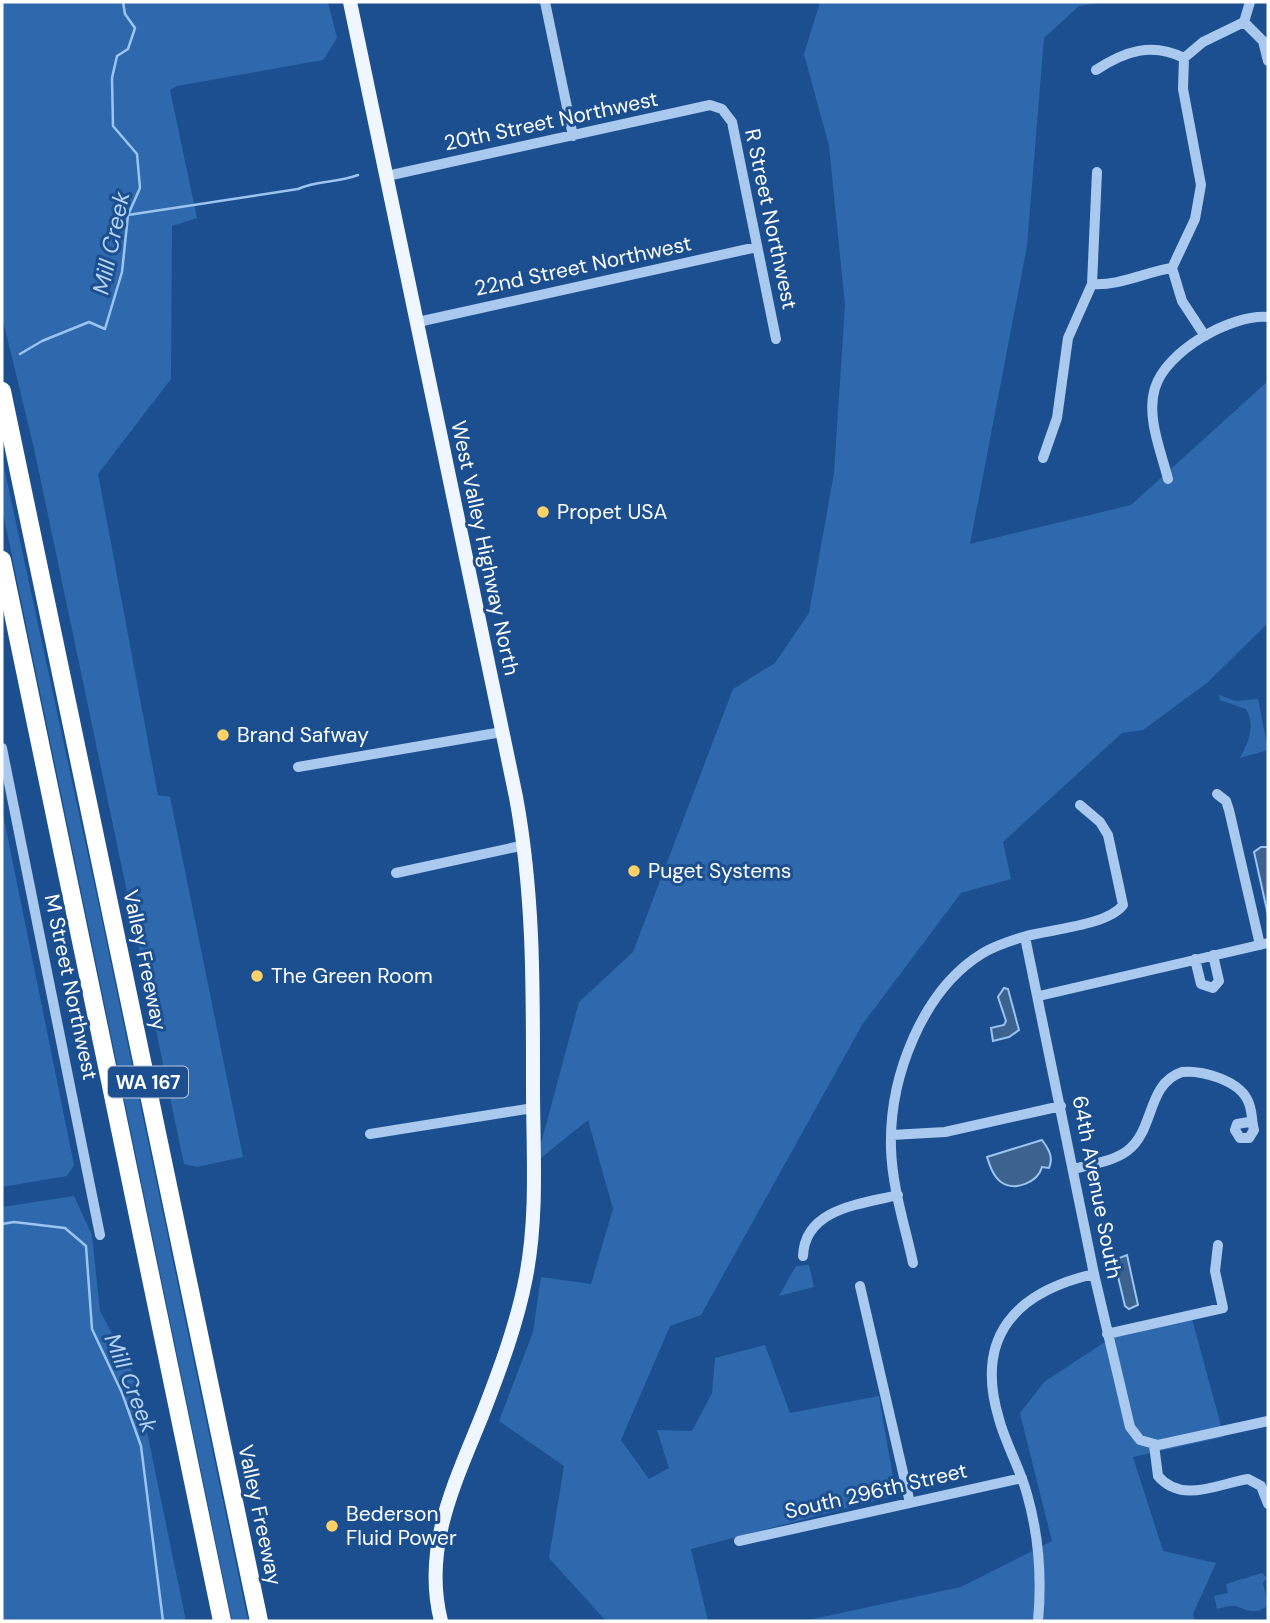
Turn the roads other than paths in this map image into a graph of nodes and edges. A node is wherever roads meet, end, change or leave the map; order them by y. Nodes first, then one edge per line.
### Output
1 (350, 2) edge
2 (545, 2) edge
3 (1250, 2) edge
4 (1244, 22) junction
5 (1184, 58) junction
6 (1268, 61) edge
7 (1096, 70) dead end
8 (722, 109) joint
9 (573, 135) junction
10 (1097, 172) dead end
11 (387, 176) junction
12 (757, 247) junction
13 (1172, 268) junction
14 (1092, 284) junction
15 (1268, 317) edge
16 (418, 322) junction
17 (1205, 336) junction
18 (776, 339) dead end
19 (2, 391) edge
20 (1043, 458) dead end
21 (1168, 479) dead end
22 (2, 560) edge
23 (502, 732) junction
24 (2, 748) edge
25 (298, 767) dead end
26 (1217, 794) dead end
27 (1080, 805) dead end
28 (525, 845) junction
29 (396, 873) dead end
30 (1025, 937) junction
31 (1264, 944) edge
32 (1213, 955) junction
33 (1195, 959) junction
34 (1039, 996) junction
35 (1061, 1106) junction
36 (533, 1108) junction
37 (1249, 1122) dead end
38 (370, 1134) dead end
39 (892, 1135) junction
40 (1074, 1169) junction
41 (898, 1195) junction
42 (100, 1235) dead end
43 (1218, 1245) dead end
44 (803, 1256) dead end
45 (913, 1263) dead end
46 (1094, 1274) junction
47 (860, 1286) dead end
48 (1107, 1334) junction
49 (1268, 1420) edge
50 (1154, 1445) junction
51 (1022, 1478) junction
52 (910, 1503) junction
53 (1268, 1504) edge
54 (739, 1541) dead end
55 (222, 1621) edge
56 (259, 1621) edge
57 (441, 1621) edge
58 (1038, 1621) edge

1 - 11 main road, West Valley Highway North
2 - 9 street
3 - 4 street
4 - 5 street
4 - 6 street
5 - 7 street
5 - 13 street
8 - 9 street, 20th Street Northwest
8 - 12 street, R Street Northwest
9 - 11 street, 20th Street Northwest
10 - 14 street
11 - 16 main road, West Valley Highway North
12 - 16 street, 22nd Street Northwest
12 - 18 street, R Street Northwest
13 - 14 street
13 - 17 street
14 - 20 street
15 - 17 street
16 - 23 main road, West Valley Highway North
17 - 21 street
19 - 56 highway, Valley Freeway / WA 167
22 - 55 highway, WA 167
23 - 25 street
23 - 28 main road, West Valley Highway North
24 - 42 street, M Street Northwest
26 - 31 street
27 - 30 street
28 - 29 street
28 - 36 main road, West Valley Highway North
30 - 34 street, 64th Avenue South
30 - 39 street
31 - 32 street
32 - 33 street
32 - 33 street
33 - 34 street
34 - 35 street, 64th Avenue South
35 - 39 street
35 - 40 street, 64th Avenue South
36 - 38 street
36 - 57 main road, West Valley Highway North
37 - 40 street
39 - 41 street
40 - 46 street, 64th Avenue South
41 - 44 street
41 - 45 street
43 - 48 street
46 - 48 street, 64th Avenue South
46 - 51 street
47 - 52 street
48 - 50 street, 64th Avenue South
49 - 50 street
50 - 53 street
51 - 52 street, South 296th Street
51 - 58 street
52 - 54 street, South 296th Street

